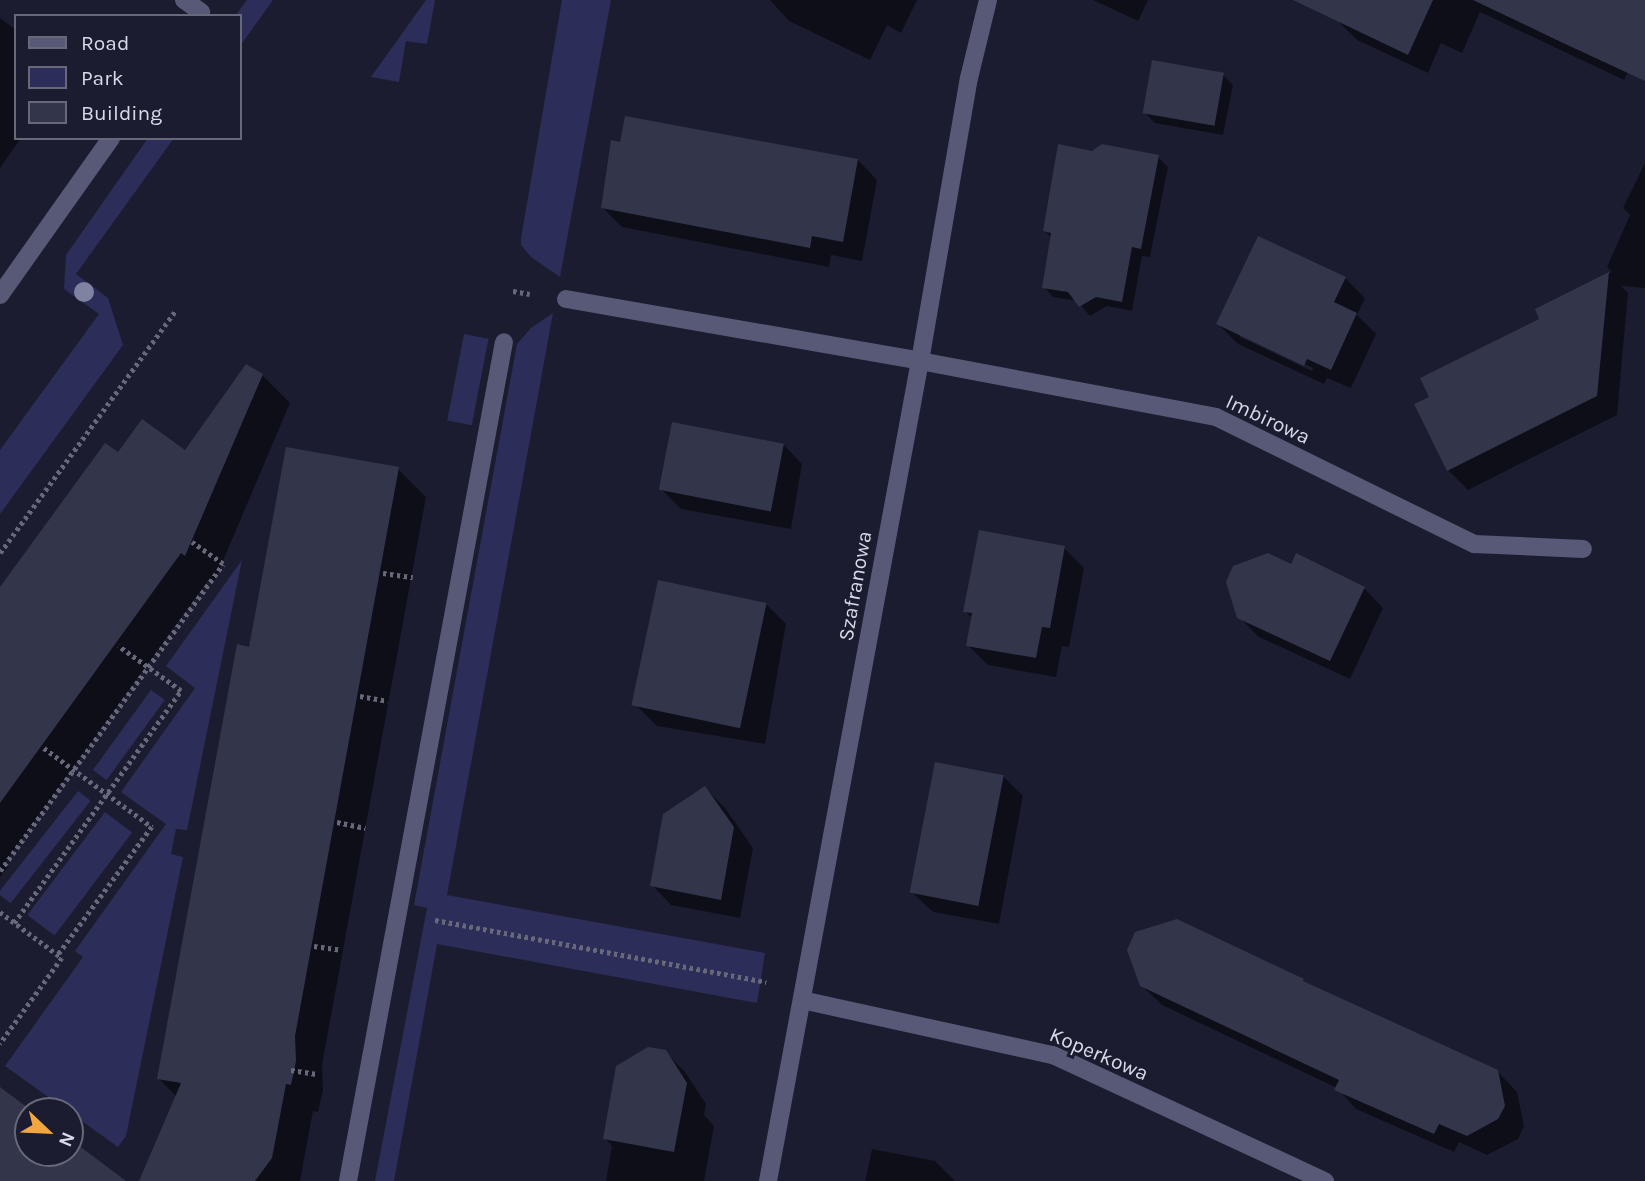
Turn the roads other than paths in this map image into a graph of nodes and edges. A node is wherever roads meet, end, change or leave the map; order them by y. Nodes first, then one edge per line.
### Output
1 (184, 0) edge
2 (988, 0) edge
3 (203, 9) edge
4 (110, 140) edge
5 (0, 295) edge
6 (566, 299) dead end
7 (504, 342) dead end
8 (920, 361) junction
9 (1583, 549) dead end
10 (802, 1000) junction
11 (348, 1181) edge
12 (768, 1181) edge
13 (1325, 1181) edge

1 - 3 street
2 - 8 street, Szafranowa
4 - 5 street
6 - 8 street, Imbirowa
7 - 11 street
8 - 9 street, Imbirowa
8 - 10 street, Szafranowa
10 - 12 street, Szafranowa
10 - 13 street, Koperkowa

